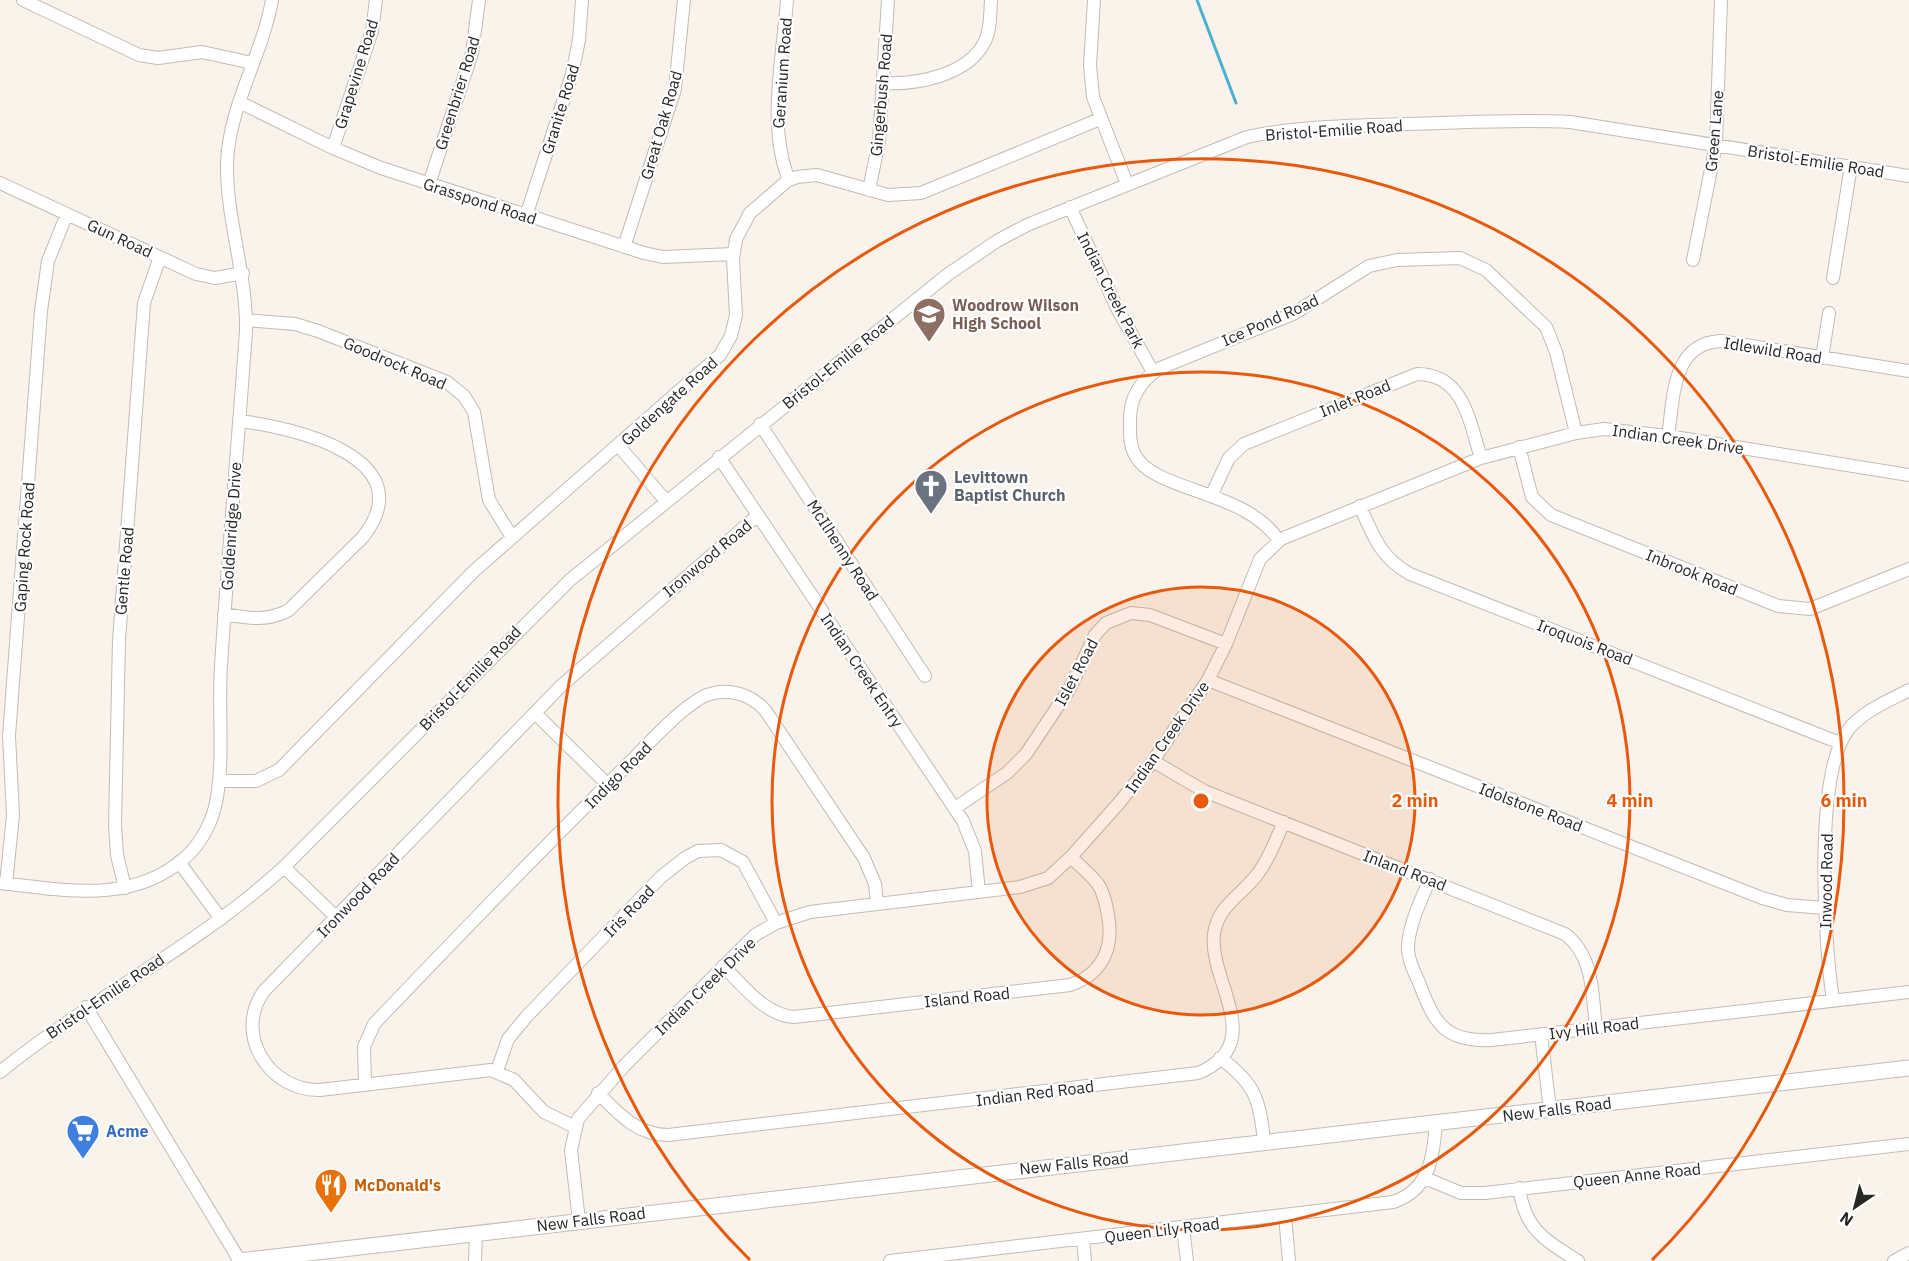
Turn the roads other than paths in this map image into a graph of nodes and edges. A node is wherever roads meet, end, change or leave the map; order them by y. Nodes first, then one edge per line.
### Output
1 (23, 0) edge
2 (272, 0) edge
3 (376, 0) edge
4 (479, 0) edge
5 (582, 0) edge
6 (684, 0) edge
7 (787, 0) edge
8 (888, 0) edge
9 (991, 0) edge
10 (1094, 0) edge
11 (1721, 0) edge
12 (252, 63) junction
13 (883, 83) junction
14 (239, 102) junction
15 (1100, 119) junction
16 (1716, 144) junction
17 (333, 148) junction
18 (1851, 166) junction
19 (1909, 176) edge
20 (789, 180) junction
21 (0, 183) edge
22 (429, 184) junction
23 (1127, 184) junction
24 (868, 190) junction
25 (1070, 207) junction
26 (68, 214) junction
27 (526, 216) junction
28 (624, 247) junction
29 (733, 254) junction
30 (160, 257) junction
31 (1693, 260) dead end
32 (243, 273) junction
33 (1833, 278) dead end
34 (1829, 313) dead end
35 (246, 320) junction
36 (1822, 358) junction
37 (1909, 371) edge
38 (1153, 372) junction
39 (239, 421) junction
40 (760, 424) junction
41 (1576, 433) junction
42 (1668, 436) junction
43 (618, 446) junction
44 (1519, 447) junction
45 (719, 457) junction
46 (1480, 458) junction
47 (1909, 475) edge
48 (1211, 496) junction
49 (665, 500) junction
50 (1360, 506) junction
51 (758, 515) junction
52 (513, 537) junction
53 (1279, 541) junction
54 (1909, 569) edge
55 (224, 614) junction
56 (1226, 644) junction
57 (925, 676) dead end
58 (1208, 680) junction
59 (1909, 690) edge
60 (535, 713) junction
61 (1840, 742) junction
62 (1153, 761) junction
63 (219, 781) junction
64 (608, 785) junction
65 (955, 808) junction
66 (1284, 822) junction
67 (1071, 857) junction
68 (179, 862) junction
69 (284, 867) junction
70 (1430, 879) junction
71 (3, 884) edge
72 (125, 888) junction
73 (979, 892) junction
74 (877, 903) junction
75 (1824, 908) junction
76 (336, 917) junction
77 (221, 919) junction
78 (776, 923) junction
79 (723, 966) junction
80 (1909, 992) edge
81 (1833, 1000) junction
82 (86, 1007) junction
83 (1596, 1028) junction
84 (1541, 1034) junction
85 (1220, 1058) junction
86 (1909, 1068) edge
87 (497, 1071) junction
88 (0, 1072) edge
89 (366, 1084) junction
90 (598, 1093) junction
91 (1550, 1110) junction
92 (1437, 1123) junction
93 (575, 1127) junction
94 (1264, 1142) junction
95 (1909, 1144) edge
96 (1425, 1178) junction
97 (1519, 1188) junction
98 (1285, 1216) junction
99 (579, 1221) junction
100 (1183, 1228) junction
101 (476, 1233) junction
102 (1083, 1239) junction
103 (1909, 1253) edge
104 (239, 1261) edge
105 (475, 1261) edge
106 (890, 1261) edge
107 (1085, 1261) edge
108 (1187, 1261) edge
109 (1289, 1261) edge
110 (1578, 1261) edge
111 (1894, 1261) edge

1 - 12 street
2 - 12 street, Goldenridge Drive
3 - 17 street, Grapevine Road
4 - 22 street, Greenbrier Road
5 - 27 street, Granite Road
6 - 28 street, Great Oak Road
7 - 20 street, Geranium Road
8 - 13 street, Gingerbush Road
9 - 13 street
10 - 15 street
11 - 16 street, Green Lane
12 - 14 street, Goldenridge Drive
13 - 24 street, Gingerbush Road
14 - 17 street, Grasspond Road
14 - 32 street, Goldenridge Drive
15 - 23 street
15 - 24 street
16 - 18 street, Bristol-Emilie Road
16 - 23 street, Bristol-Emilie Road
16 - 31 street, Green Lane
17 - 22 street, Grasspond Road
18 - 19 street, Bristol-Emilie Road
18 - 33 street
20 - 24 street
20 - 29 street, Goldengate Road
21 - 26 street, Gun Road
22 - 27 street, Grasspond Road
23 - 25 street, Bristol-Emilie Road
25 - 38 street, Indian Creek Park
25 - 40 street, Bristol-Emilie Road
26 - 30 street, Gun Road
26 - 71 street, Gaping Rock Road
27 - 28 street, Grasspond Road
28 - 29 street, Grasspond Road
29 - 43 street, Goldengate Road
30 - 32 street, Gun Road
30 - 72 street, Gentle Road
32 - 35 street, Goldenridge Drive
34 - 36 street
35 - 39 street, Goldenridge Drive
35 - 52 street, Goodrock Road
36 - 37 street, Idlewild Road
36 - 42 street, Idlewild Road
38 - 41 street, Ice Pond Road
38 - 48 street
39 - 55 street, Goldenridge Drive
39 - 55 street
40 - 45 street, Bristol-Emilie Road
40 - 57 street, McIlhenny Road
41 - 42 street, Indian Creek Drive
41 - 44 street, Indian Creek Drive
42 - 47 street, Indian Creek Drive
43 - 49 street
43 - 52 street, Goldengate Road
44 - 46 street, Indian Creek Drive
44 - 54 street, Inbrook Road
45 - 49 street, Bristol-Emilie Road
45 - 51 street, Indian Creek Entry
46 - 48 street, Inlet Road
46 - 50 street, Indian Creek Drive
48 - 53 street
49 - 69 street, Bristol-Emilie Road
50 - 53 street, Indian Creek Drive
50 - 61 street, Iroquois Road
51 - 60 street, Ironwood Road
51 - 65 street, Indian Creek Entry
52 - 63 street, Goldengate Road
53 - 56 street, Indian Creek Drive
55 - 63 street, Goldenridge Drive
56 - 58 street, Indian Creek Drive
56 - 65 street, Islet Road
58 - 62 street, Indian Creek Drive
58 - 75 street, Idolstone Road
59 - 61 street, Inwood Road
60 - 64 street
60 - 76 street, Ironwood Road
61 - 75 street, Inwood Road
62 - 66 street, Inland Road
62 - 67 street, Indian Creek Drive
63 - 68 street, Goldenridge Drive
64 - 74 street, Indigo Road
64 - 89 street, Indigo Road
65 - 73 street, Indian Creek Entry
66 - 70 street, Inland Road
66 - 85 street
67 - 73 street, Indian Creek Drive
67 - 79 street, Island Road
68 - 72 street, Goldenridge Drive
68 - 77 street
69 - 76 street
69 - 77 street, Bristol-Emilie Road
70 - 83 street, Inland Road
70 - 84 street, Ivy Hill Road
71 - 72 street, Goldenridge Drive
73 - 74 street, Indian Creek Drive
74 - 78 street, Indian Creek Drive
75 - 81 street, Inwood Road
76 - 89 street, Ironwood Road
77 - 82 street, Bristol-Emilie Road
78 - 79 street, Indian Creek Drive
78 - 87 street, Iris Road
79 - 90 street, Indian Creek Drive
80 - 81 street, Ivy Hill Road
81 - 83 street, Ivy Hill Road
82 - 88 street, Bristol-Emilie Road
82 - 104 street
83 - 84 street, Ivy Hill Road
84 - 91 street
85 - 90 street, Indian Red Road
85 - 94 street
86 - 91 main road, New Falls Road
87 - 89 street, Ironwood Road
87 - 93 street
90 - 93 street, Indian Creek Drive
91 - 92 main road, New Falls Road
92 - 94 main road, New Falls Road
92 - 96 street
93 - 99 street, Indian Creek Drive
94 - 99 main road, New Falls Road
95 - 97 street, Queen Anne Road
96 - 97 street, Queen Anne Road
96 - 98 street, Queen Lily Road
97 - 110 street
98 - 100 street, Queen Lily Road
98 - 109 street
99 - 101 main road, New Falls Road
100 - 102 street, Queen Lily Road
100 - 108 street
101 - 104 main road, New Falls Road
101 - 105 street
102 - 106 street, Queen Lily Road
102 - 107 street
103 - 111 street

